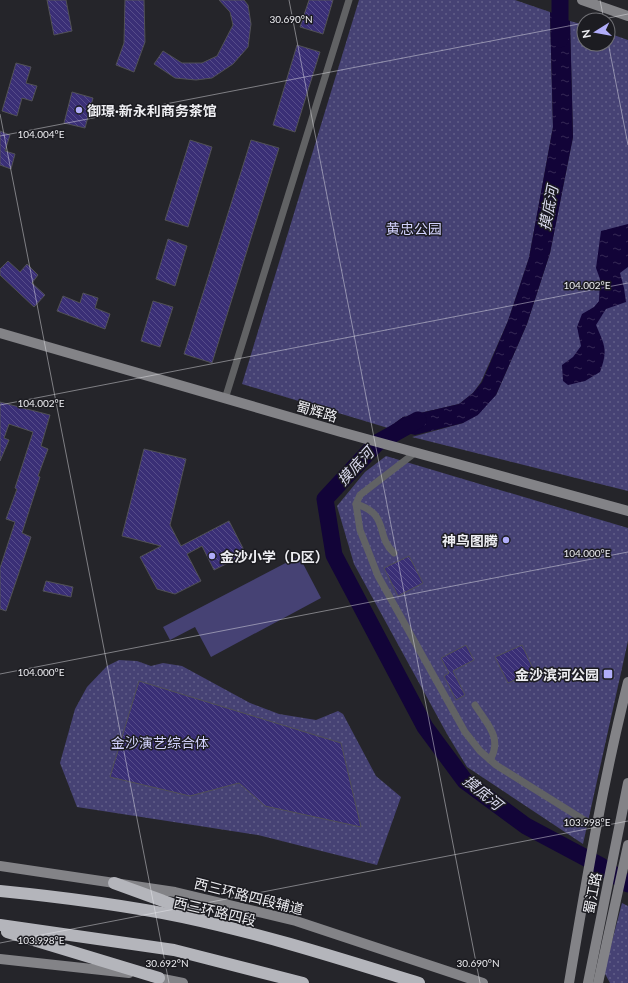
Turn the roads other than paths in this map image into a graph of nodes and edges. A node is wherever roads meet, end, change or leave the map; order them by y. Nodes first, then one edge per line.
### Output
1 (349, 0) edge
2 (582, 0) edge
3 (628, 16) edge
4 (0, 334) edge
5 (225, 399) junction
6 (416, 452) junction
7 (356, 504) junction
8 (628, 511) edge
9 (394, 553) dead end
10 (628, 682) edge
11 (475, 706) dead end
12 (490, 760) junction
13 (628, 783) edge
14 (597, 826) junction
15 (628, 845) edge
16 (0, 866) edge
17 (114, 883) junction
18 (0, 890) edge
19 (0, 925) edge
20 (0, 930) edge
21 (257, 935) junction
22 (0, 959) edge
23 (159, 978) junction
24 (183, 983) edge
25 (303, 983) edge
26 (419, 983) edge
27 (483, 983) edge
28 (569, 983) edge
29 (588, 983) edge
30 (598, 983) edge

1 - 5 street
2 - 3 street
4 - 5 street, 蜀辉路
5 - 6 street, 蜀辉路
6 - 7 street
6 - 8 street, 蜀辉路
7 - 9 street
7 - 12 street
10 - 14 street
11 - 12 street
12 - 14 street
13 - 29 street, 蜀江路
14 - 28 street
15 - 30 street
16 - 17 street, 西三环路四段辅道
17 - 21 highway
17 - 27 street, 西三环路四段辅道
18 - 21 highway, 西三环路四段
19 - 25 highway
20 - 23 highway
21 - 26 highway, 西三环路四段
22 - 23 street
23 - 24 street

